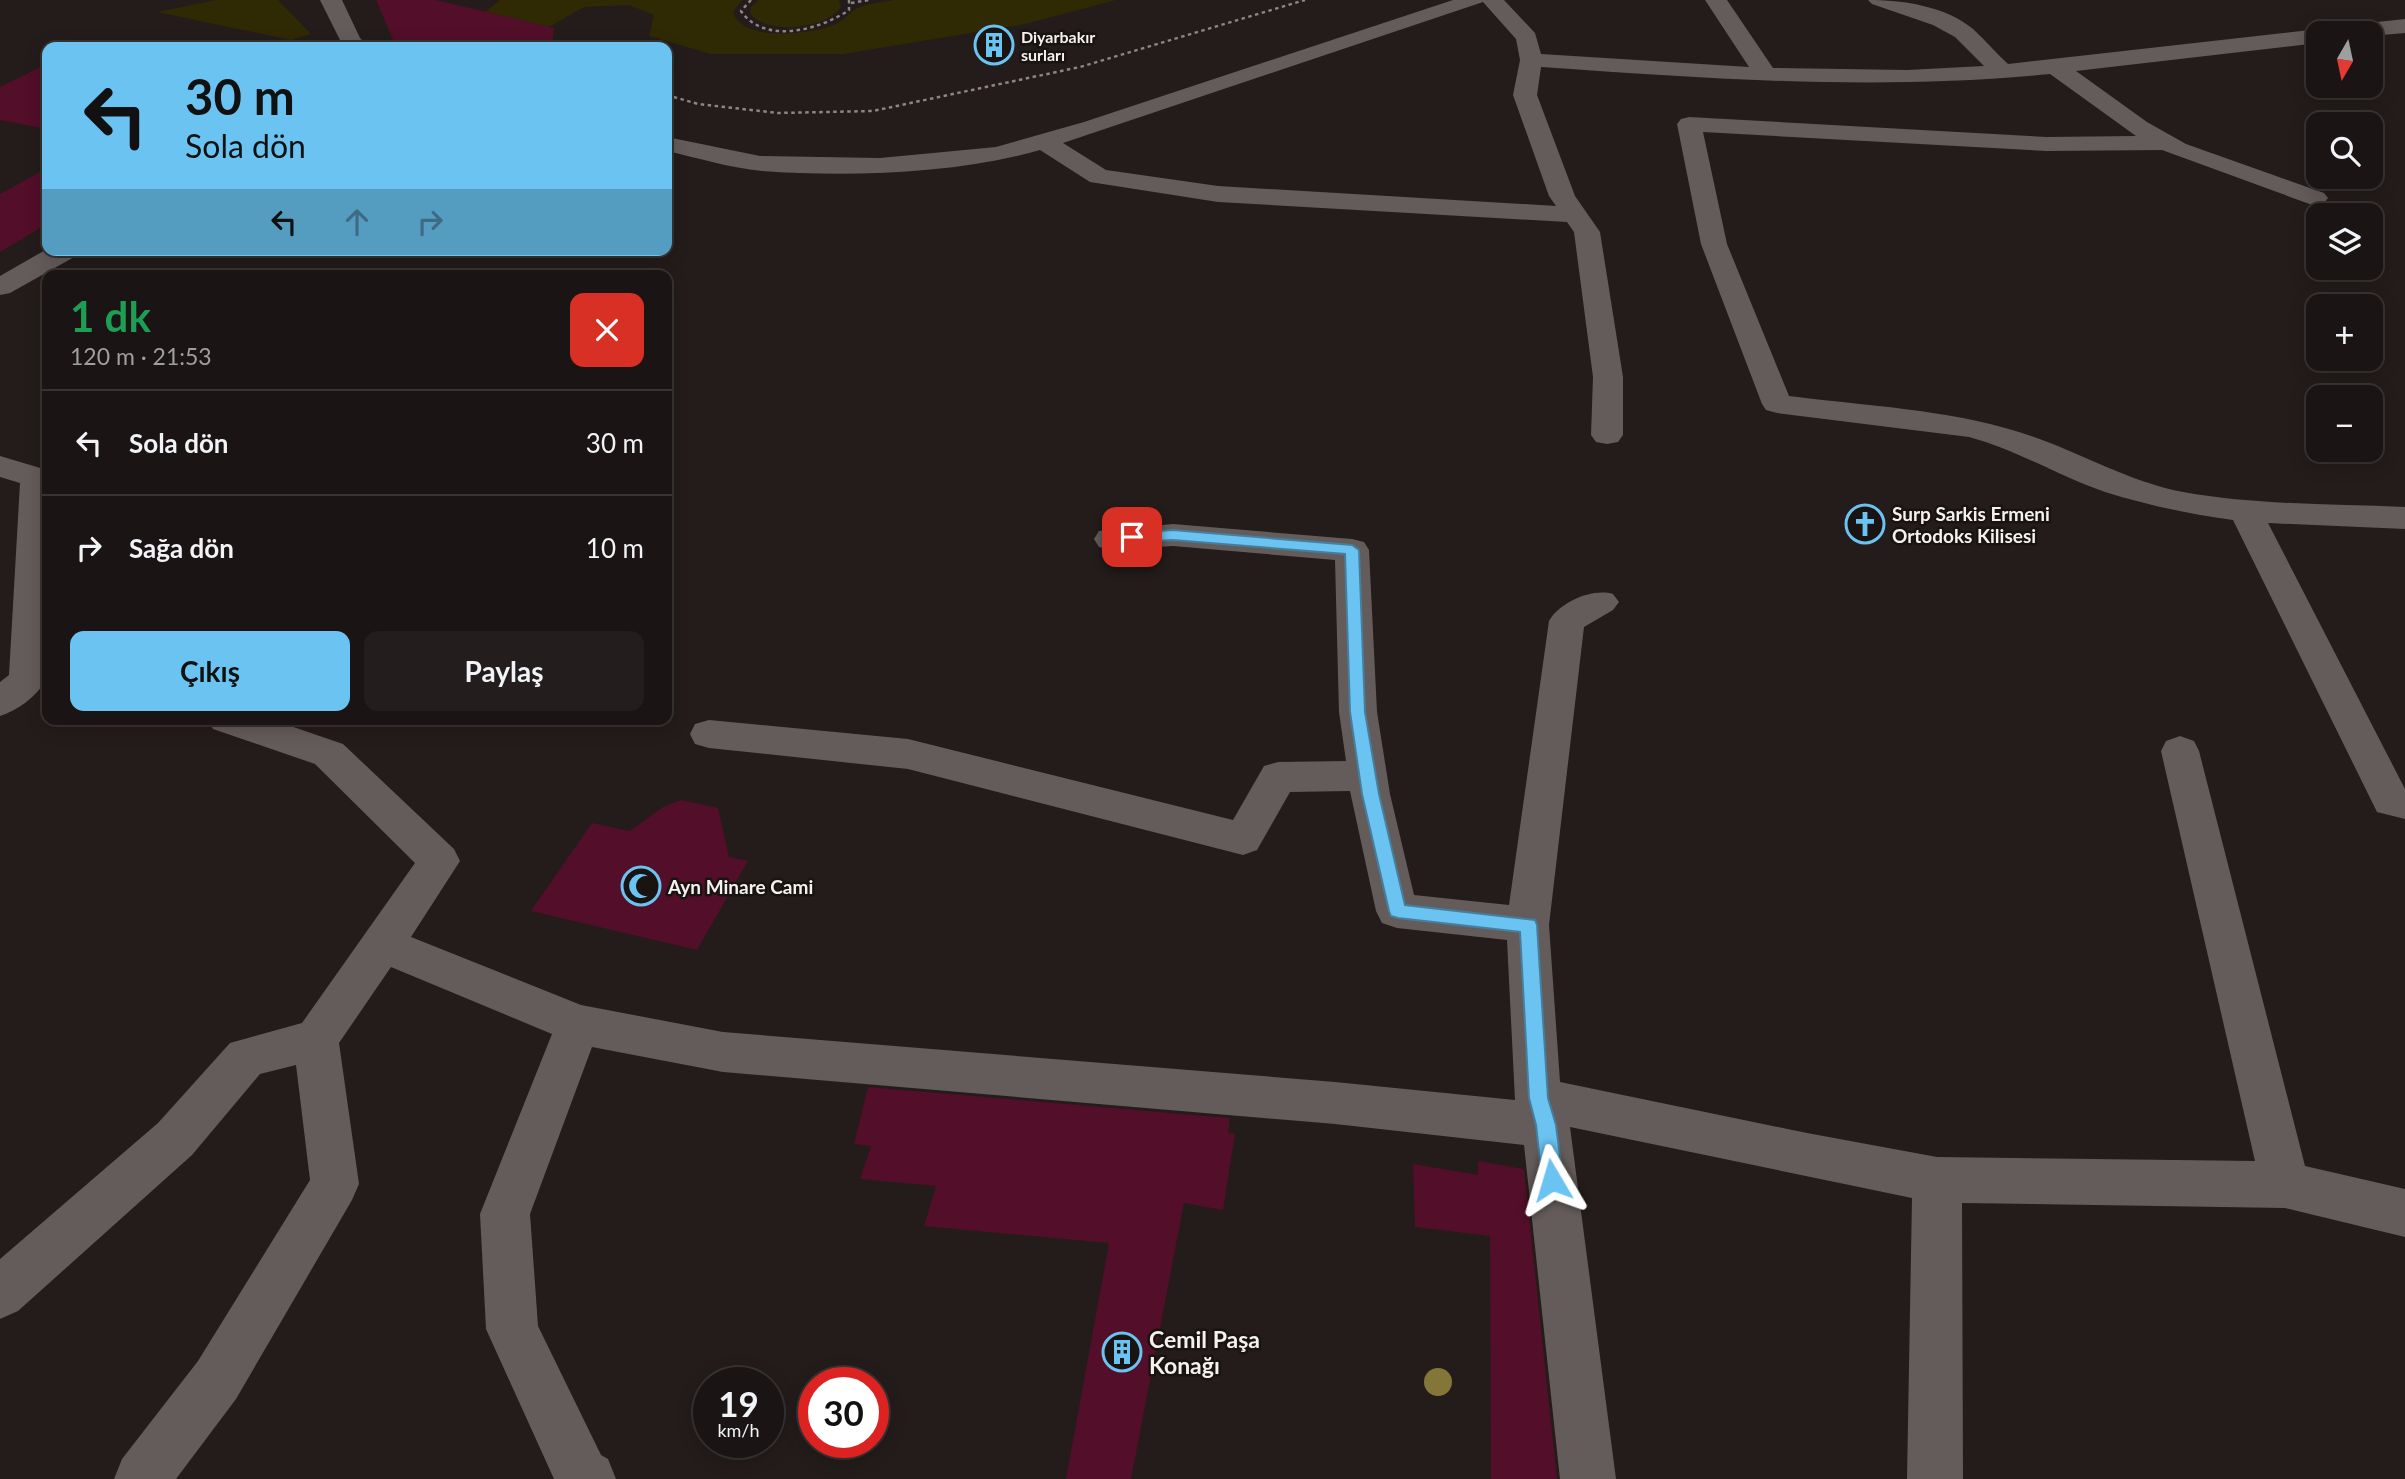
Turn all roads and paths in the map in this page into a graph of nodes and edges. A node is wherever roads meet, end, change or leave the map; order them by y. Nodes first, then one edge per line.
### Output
1 (331, 0) edge
2 (751, 0) edge
3 (869, 0) edge
4 (1305, 0) edge
5 (1474, 0) edge
6 (1492, 0) edge
7 (1716, 0) edge
8 (1879, 0) edge
9 (850, 2) edge
10 (2405, 26) edge
11 (2384, 28) edge
12 (2306, 37) edge
13 (352, 42) edge
14 (1531, 60) junction
15 (2054, 66) junction
16 (1730, 72) junction
17 (2004, 73) junction
18 (1765, 74) junction
19 (672, 96) edge
20 (1732, 127) junction
21 (1044, 142) junction
22 (2167, 143) junction
23 (672, 147) edge
24 (2315, 198) dead end
25 (1576, 215) junction
26 (55, 256) edge
27 (0, 287) edge
28 (1606, 435) dead end
29 (0, 466) edge
30 (2245, 510) junction
31 (2405, 518) edge
32 (1111, 538) dead end
33 (1601, 602) dead end
34 (25, 689) edge
35 (244, 725) edge
36 (709, 734) dead end
37 (2180, 751) dead end
38 (1367, 776) junction
39 (2405, 804) edge
40 (1528, 925) junction
41 (382, 944) junction
42 (578, 1024) junction
43 (316, 1040) junction
44 (1542, 1112) junction
45 (1937, 1180) junction
46 (2285, 1185) junction
47 (2405, 1213) edge
48 (0, 1293) edge
49 (142, 1479) edge
50 (588, 1479) edge
51 (1588, 1479) edge
52 (1935, 1479) edge

1 - 13 street
2 - 9 path
3 - 9 path
4 - 19 path
5 - 21 street
6 - 14 street
7 - 18 street
8 - 17 street
10 - 11 street
12 - 15 street
14 - 16 street
14 - 25 street
15 - 17 street
15 - 22 street
16 - 18 street
16 - 20 street
17 - 18 street
20 - 22 street
20 - 30 street
21 - 23 street
21 - 25 street
22 - 24 street
25 - 28 street
26 - 27 street
29 - 34 street
30 - 31 street
30 - 39 street
32 - 38 street
33 - 40 street
35 - 41 street
36 - 38 street
37 - 46 street
38 - 40 street
40 - 44 street
41 - 42 street
41 - 43 street
42 - 44 street
42 - 50 street
43 - 48 street
43 - 49 street
44 - 45 street
44 - 51 street
45 - 46 street
45 - 52 street
46 - 47 street

